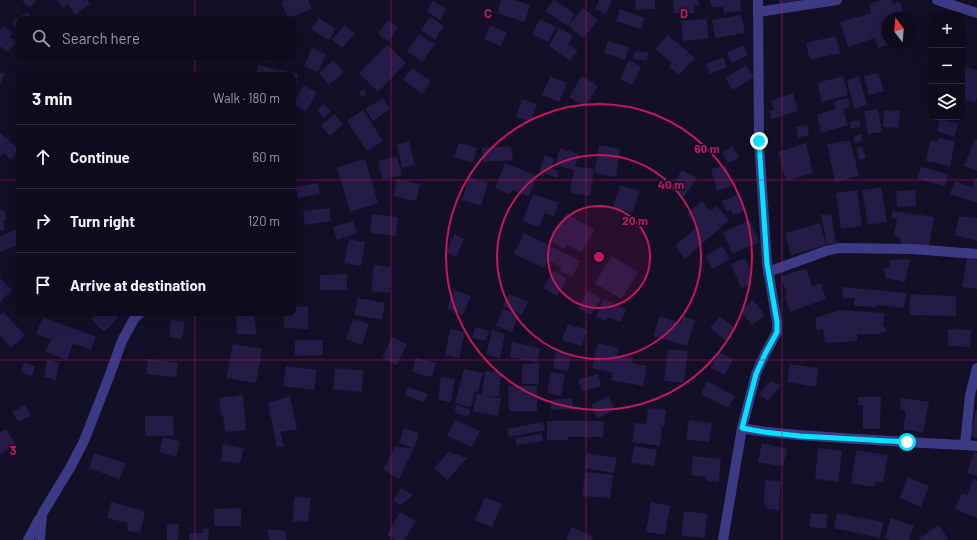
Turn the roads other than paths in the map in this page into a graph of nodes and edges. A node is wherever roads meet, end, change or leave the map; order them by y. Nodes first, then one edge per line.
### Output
1 (758, 0) edge
2 (837, 0) edge
3 (937, 0) edge
4 (758, 12) junction
5 (977, 13) edge
6 (977, 254) edge
7 (768, 272) junction
8 (137, 316) edge
9 (977, 368) edge
10 (742, 428) junction
11 (965, 445) junction
12 (977, 446) edge
13 (42, 514) junction
14 (28, 540) edge
15 (40, 540) edge
16 (723, 540) edge

1 - 4 street
2 - 4 street
3 - 5 street
4 - 7 street
6 - 7 street
7 - 10 street
8 - 13 street
9 - 11 street
10 - 11 street
10 - 16 street
11 - 12 street
13 - 14 street
13 - 15 street

